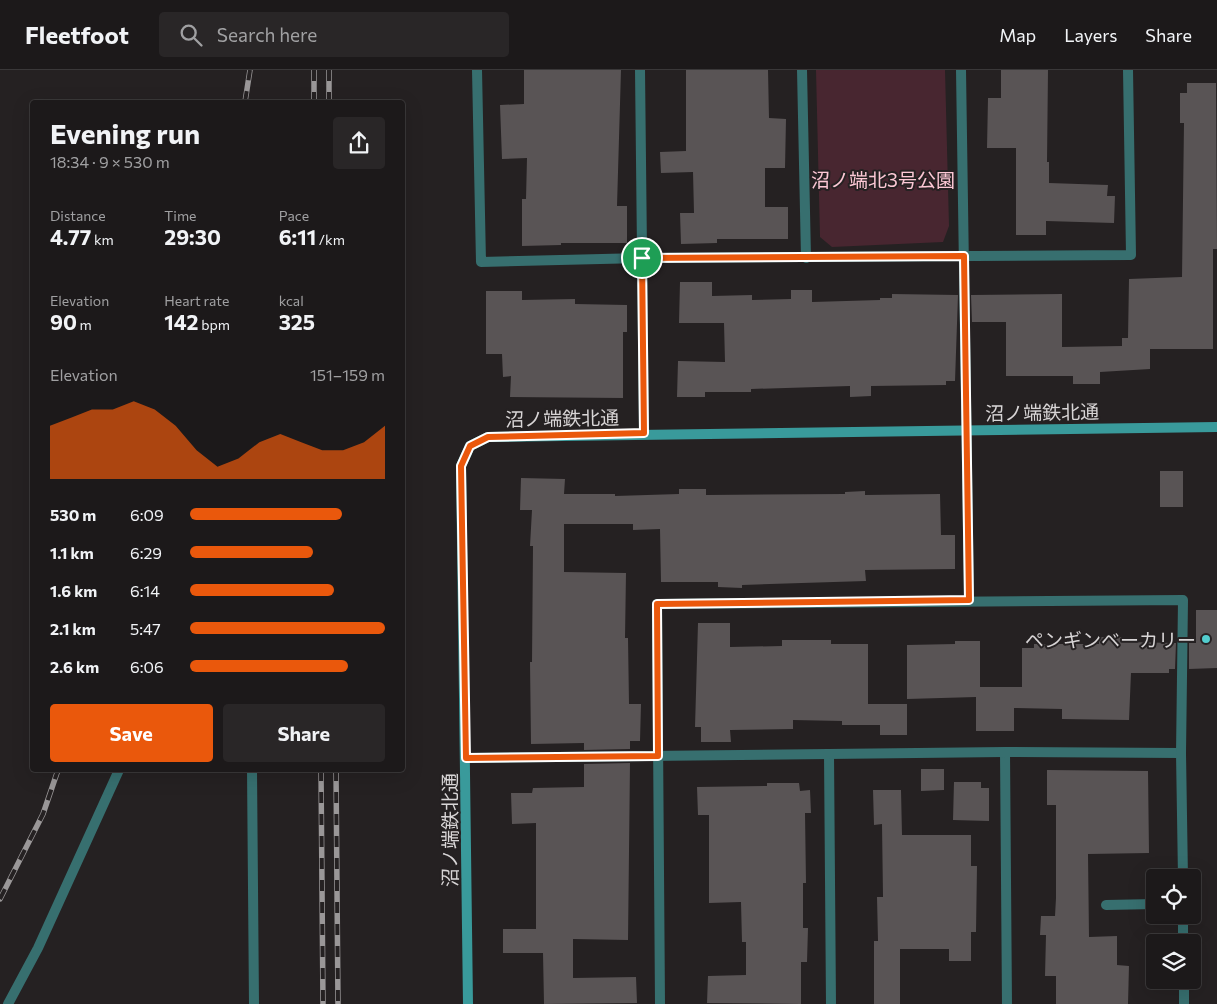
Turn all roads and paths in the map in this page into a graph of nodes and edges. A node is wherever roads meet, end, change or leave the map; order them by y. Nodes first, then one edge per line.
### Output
1 (478, 70) edge
2 (640, 70) edge
3 (802, 70) edge
4 (961, 70) edge
5 (1128, 70) edge
6 (964, 256) junction
7 (642, 258) junction
8 (806, 258) junction
9 (1217, 427) edge
10 (966, 431) junction
11 (644, 433) junction
12 (969, 600) junction
13 (1005, 752) junction
14 (1181, 753) junction
15 (829, 754) junction
16 (658, 756) junction
17 (466, 758) junction
18 (118, 772) edge
19 (252, 772) edge
20 (1183, 869) edge
21 (1146, 904) edge
22 (1106, 905) dead end
23 (1184, 989) edge
24 (8, 1004) edge
25 (254, 1004) edge
26 (468, 1004) edge
27 (660, 1004) edge
28 (831, 1004) edge
29 (1007, 1004) edge
30 (1184, 1004) edge

1 - 7 street
2 - 7 street
3 - 8 street
4 - 6 street
5 - 6 street
6 - 8 street
6 - 10 street
7 - 8 street
7 - 11 street
9 - 10 street, 沼ノ端鉄北通
10 - 11 street, 沼ノ端鉄北通
10 - 12 street
11 - 17 street, 沼ノ端鉄北通
12 - 14 street
12 - 16 street
13 - 14 street
13 - 15 street
13 - 29 street
14 - 20 street
15 - 16 street
15 - 28 street
16 - 17 street
16 - 27 street
17 - 26 street, 沼ノ端鉄北通
18 - 24 street
19 - 25 street
21 - 22 street
23 - 30 street

